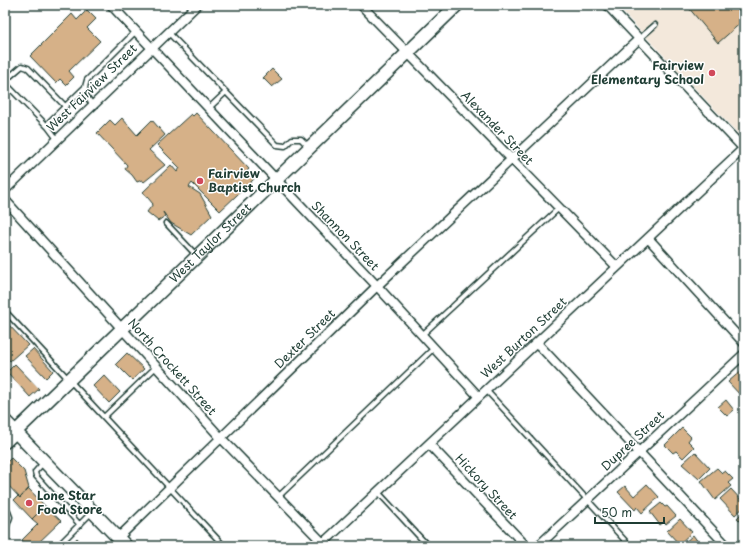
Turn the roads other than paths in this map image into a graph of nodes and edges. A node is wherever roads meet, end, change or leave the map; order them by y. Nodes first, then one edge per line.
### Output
1 (111, 5) edge
2 (197, 5) edge
3 (361, 5) edge
4 (457, 5) edge
5 (607, 5) edge
6 (655, 25) dead end
7 (136, 31) junction
8 (168, 32) junction
9 (639, 40) junction
10 (152, 47) junction
11 (408, 53) junction
12 (84, 88) junction
13 (226, 92) junction
14 (93, 104) junction
15 (66, 106) junction
16 (208, 108) junction
17 (48, 127) junction
18 (57, 139) junction
19 (310, 148) junction
20 (744, 148) edge
21 (512, 160) junction
22 (276, 181) junction
23 (5, 190) edge
24 (5, 200) edge
25 (559, 208) junction
26 (166, 223) dead end
27 (648, 238) junction
28 (198, 257) junction
29 (617, 267) junction
30 (376, 286) junction
31 (5, 311) edge
32 (122, 329) junction
33 (422, 335) junction
34 (537, 343) junction
35 (744, 343) edge
36 (434, 348) junction
37 (744, 354) edge
38 (156, 367) junction
39 (70, 380) junction
40 (486, 390) junction
41 (479, 397) junction
42 (104, 417) junction
43 (5, 421) edge
44 (16, 433) junction
45 (221, 438) junction
46 (5, 442) edge
47 (429, 444) junction
48 (639, 452) junction
49 (44, 462) junction
50 (168, 488) junction
51 (378, 492) junction
52 (278, 497) junction
53 (588, 500) junction
54 (5, 504) edge
55 (93, 512) junction
56 (80, 525) junction
57 (5, 531) edge
58 (122, 542) edge
59 (222, 544) edge
60 (323, 545) edge
61 (58, 546) edge
62 (216, 546) edge
63 (428, 546) edge
64 (526, 546) edge
65 (538, 546) edge
66 (630, 546) edge
67 (727, 546) edge

1 - 7 street, Shannon Street
2 - 8 street, West Fairview Street
3 - 11 street, Alexander Street
4 - 11 main road, West Taylor Street
5 - 9 street
6 - 9 lane
7 - 10 street, Shannon Street
7 - 12 lane
8 - 10 street, West Fairview Street
8 - 13 lane
9 - 20 street
9 - 21 street, Dexter Street
10 - 14 street, West Fairview Street
10 - 16 street, Shannon Street
11 - 19 main road, West Taylor Street
11 - 21 street, Alexander Street
12 - 14 lane
12 - 15 lane
13 - 16 lane
13 - 19 lane
14 - 18 street, West Fairview Street
15 - 17 lane
15 - 17 lane
16 - 22 street, Shannon Street
17 - 18 lane
18 - 23 street, West Fairview Street
19 - 22 main road, West Taylor Street
20 - 27 street, West Burton Street
21 - 25 street, Alexander Street
21 - 30 street, Dexter Street
22 - 28 main road, West Taylor Street
22 - 30 street, Shannon Street
24 - 32 street, North Crockett Street
25 - 29 street, Alexander Street
25 - 33 lane
26 - 28 lane
27 - 29 street, West Burton Street
27 - 35 street
28 - 32 main road, West Taylor Street
29 - 34 street, West Burton Street
30 - 33 street, Shannon Street
30 - 45 street, Dexter Street
31 - 39 lane
32 - 38 street, North Crockett Street
32 - 39 main road, West Taylor Street
33 - 36 street, Shannon Street
34 - 40 street, West Burton Street
34 - 48 street
36 - 41 street, Shannon Street
36 - 52 lane
37 - 48 street, Dupree Street
38 - 42 lane
38 - 45 street, North Crockett Street
39 - 42 lane
39 - 44 main road, West Taylor Street
40 - 41 street, West Burton Street
40 - 53 lane
41 - 47 street, West Burton Street
42 - 50 lane
43 - 44 main road
44 - 46 main road, West Taylor Street
44 - 49 main road
45 - 50 street, Dexter Street
45 - 52 street, North Crockett Street
47 - 51 street, West Burton Street
47 - 64 street, Hickory Street
48 - 53 street, Dupree Street
48 - 67 street
49 - 55 main road
49 - 56 lane
50 - 58 street, Dexter Street
50 - 59 lane
51 - 60 street, West Burton Street
51 - 63 lane
52 - 60 street, North Crockett Street
53 - 65 street, Dupree Street
53 - 66 lane
54 - 57 lane
55 - 56 lane
55 - 58 main road
56 - 61 lane
59 - 62 lane

